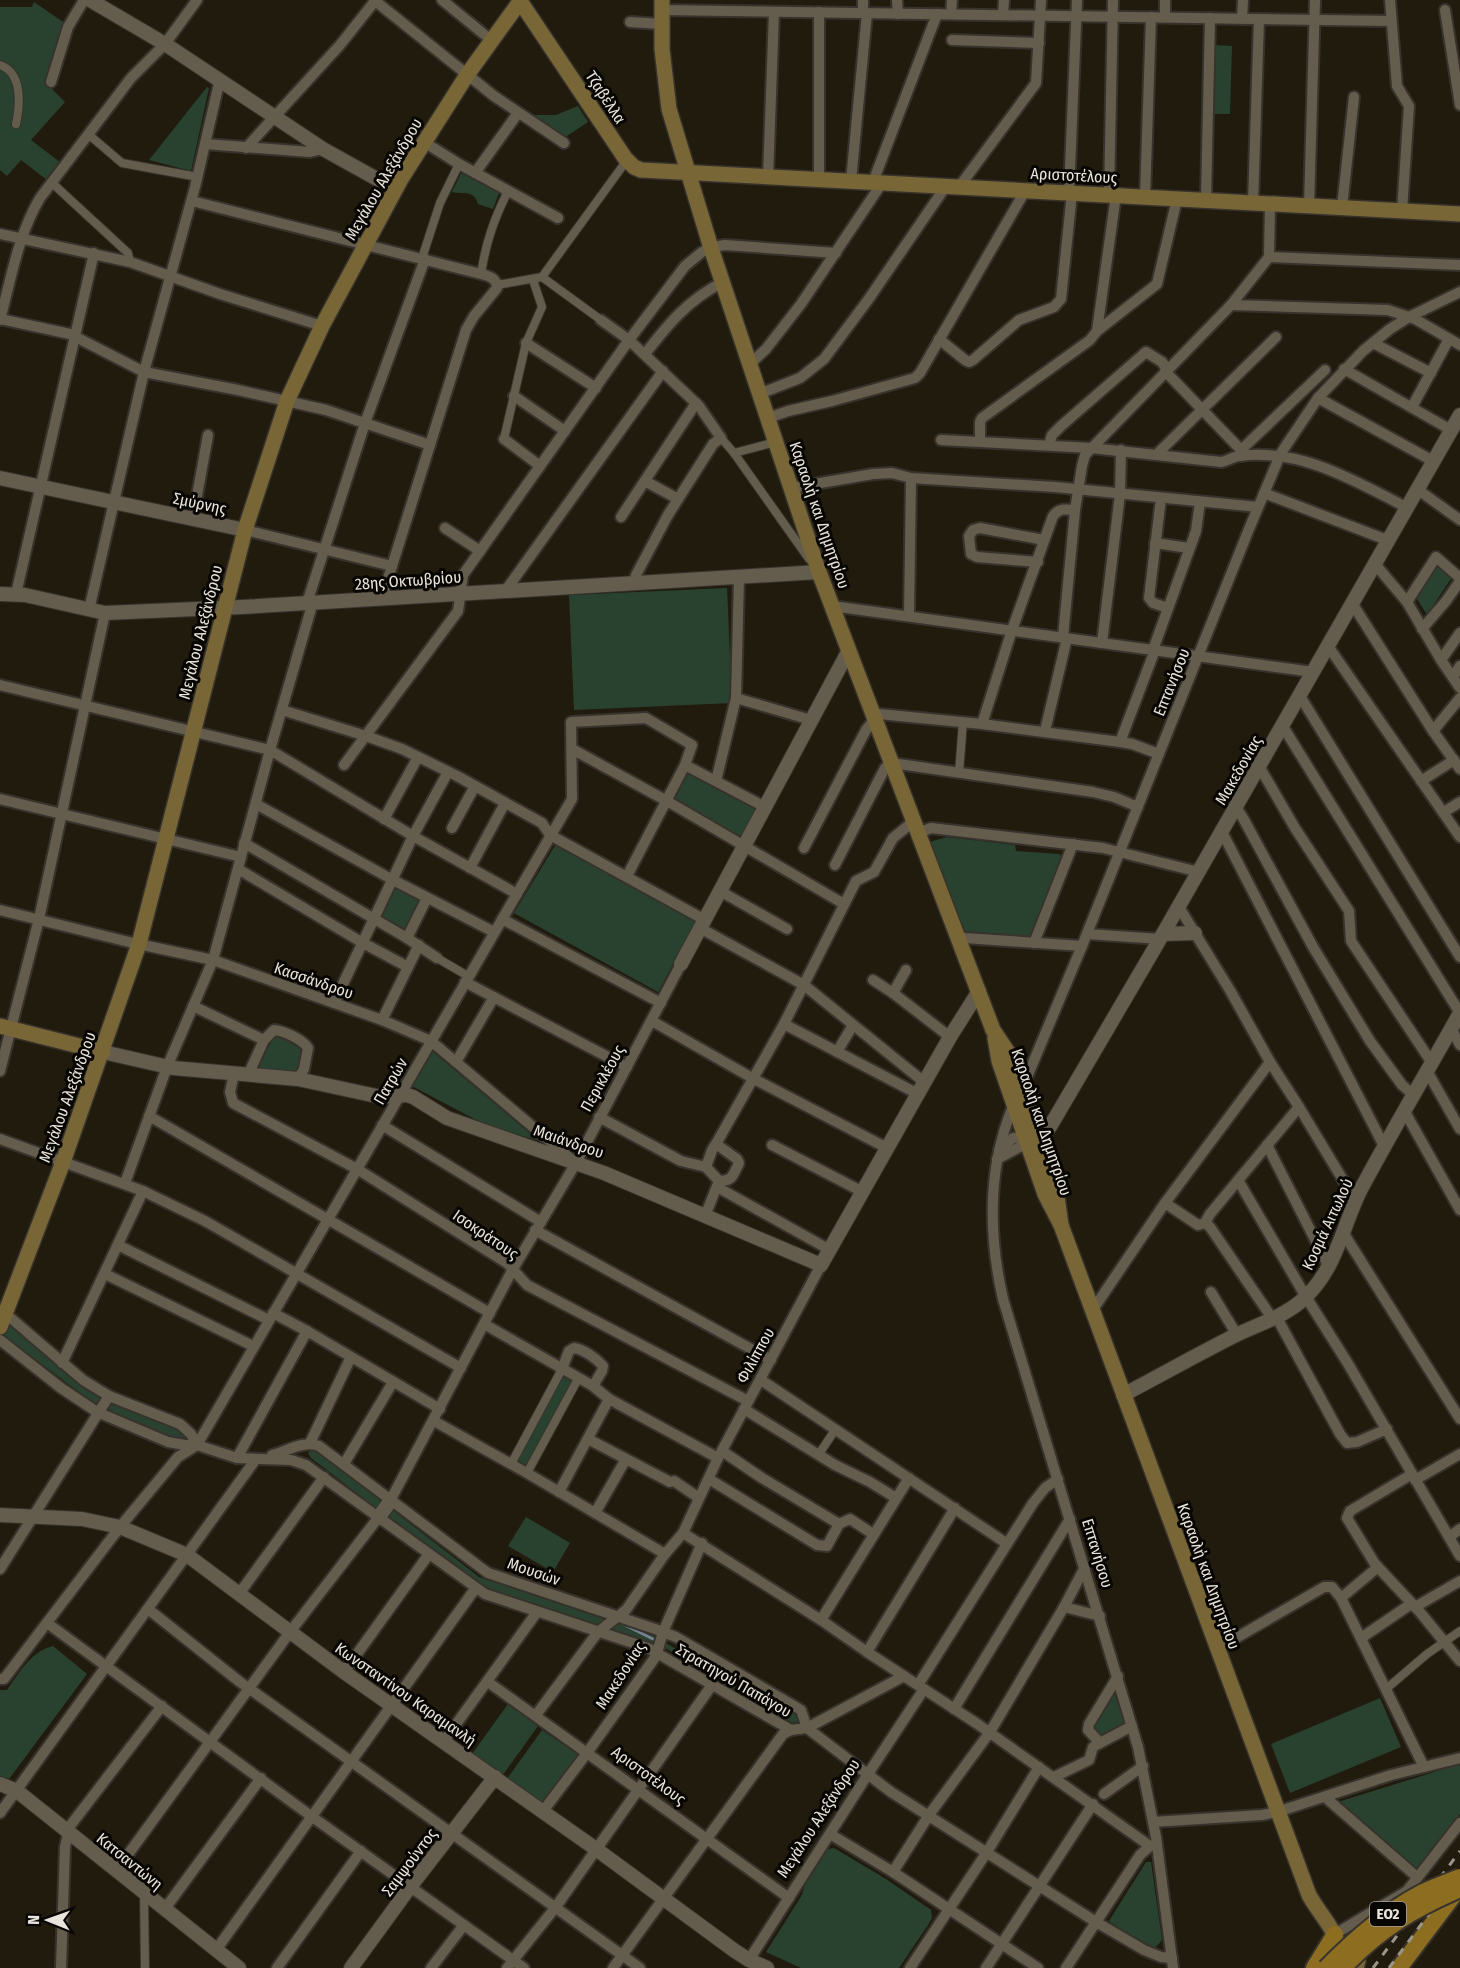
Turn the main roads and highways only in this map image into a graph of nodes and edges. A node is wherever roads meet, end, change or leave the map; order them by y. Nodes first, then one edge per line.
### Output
1 (520, 0) edge
2 (661, 11) edge
3 (688, 172) junction
4 (1460, 214) edge
5 (5, 1027) edge
6 (993, 1029) junction
7 (103, 1052) junction
8 (1030, 1139) junction
9 (2, 1318) edge
10 (1460, 1877) edge
11 (1460, 1888) edge
12 (1460, 1906) edge
13 (1430, 1926) junction
14 (1335, 1934) junction
15 (1350, 1963) edge
16 (1314, 1968) edge
17 (1326, 1968) edge
18 (1399, 1968) edge

1 - 3 main road, Τζαβέλλα
1 - 7 main road, Μεγάλου Αλεξάνδρου
2 - 3 main road, Καραολή και Δημητρίου
3 - 4 main road, Αριστοτέλους
3 - 6 main road, Καραολή και Δημητρίου
5 - 7 main road, Μαιάνδρου
6 - 8 main road, Καραολή και Δημητρίου
6 - 8 main road, Καραολή και Δημητρίου
7 - 9 main road, Μεγάλου Αλεξάνδρου
8 - 14 main road, Καραολή και Δημητρίου
10 - 17 main road, ΕΟ2, bridge
11 - 13 main road
11 - 15 main road, ΕΟ2, bridge
12 - 13 main road
13 - 18 main road
14 - 15 main road, Καραολή και Δημητρίου
14 - 16 main road

